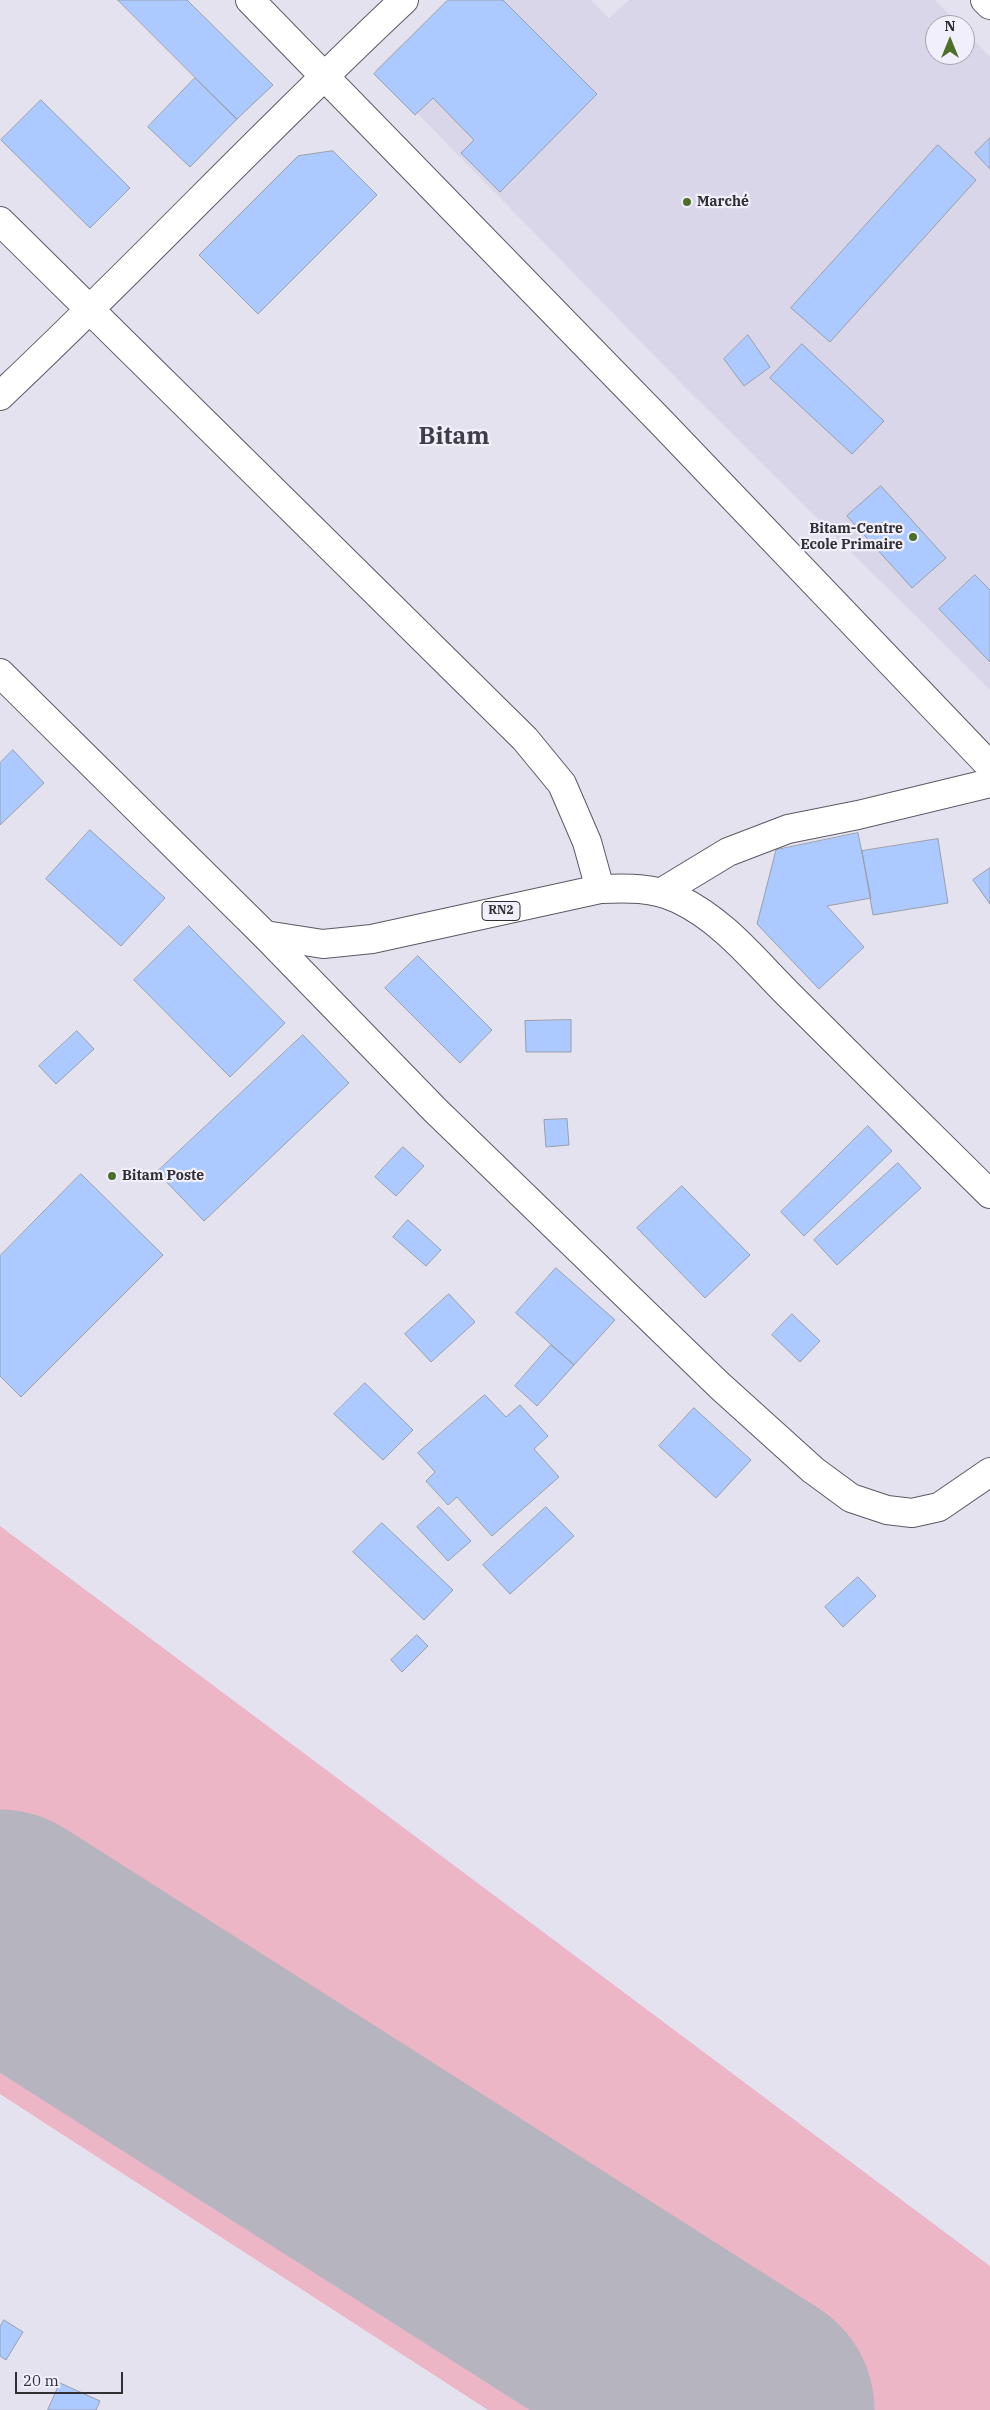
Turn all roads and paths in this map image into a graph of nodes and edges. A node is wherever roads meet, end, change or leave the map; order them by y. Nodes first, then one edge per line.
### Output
1 (250, 0) edge
2 (404, 0) edge
3 (985, 0) edge
4 (990, 5) edge
5 (324, 76) junction
6 (0, 221) edge
7 (90, 311) junction
8 (0, 396) edge
9 (0, 673) edge
10 (990, 766) edge
11 (990, 783) edge
12 (600, 889) junction
13 (662, 892) junction
14 (265, 935) junction
15 (990, 1194) edge
16 (990, 1472) edge

1 - 5 main road
2 - 5 main road
3 - 4 main road
5 - 7 main road
5 - 10 main road
6 - 7 main road
7 - 8 main road
7 - 12 main road
9 - 14 main road
11 - 13 main road
12 - 13 main road, RN2
12 - 14 main road, RN2
13 - 15 main road, RN2
14 - 16 main road

